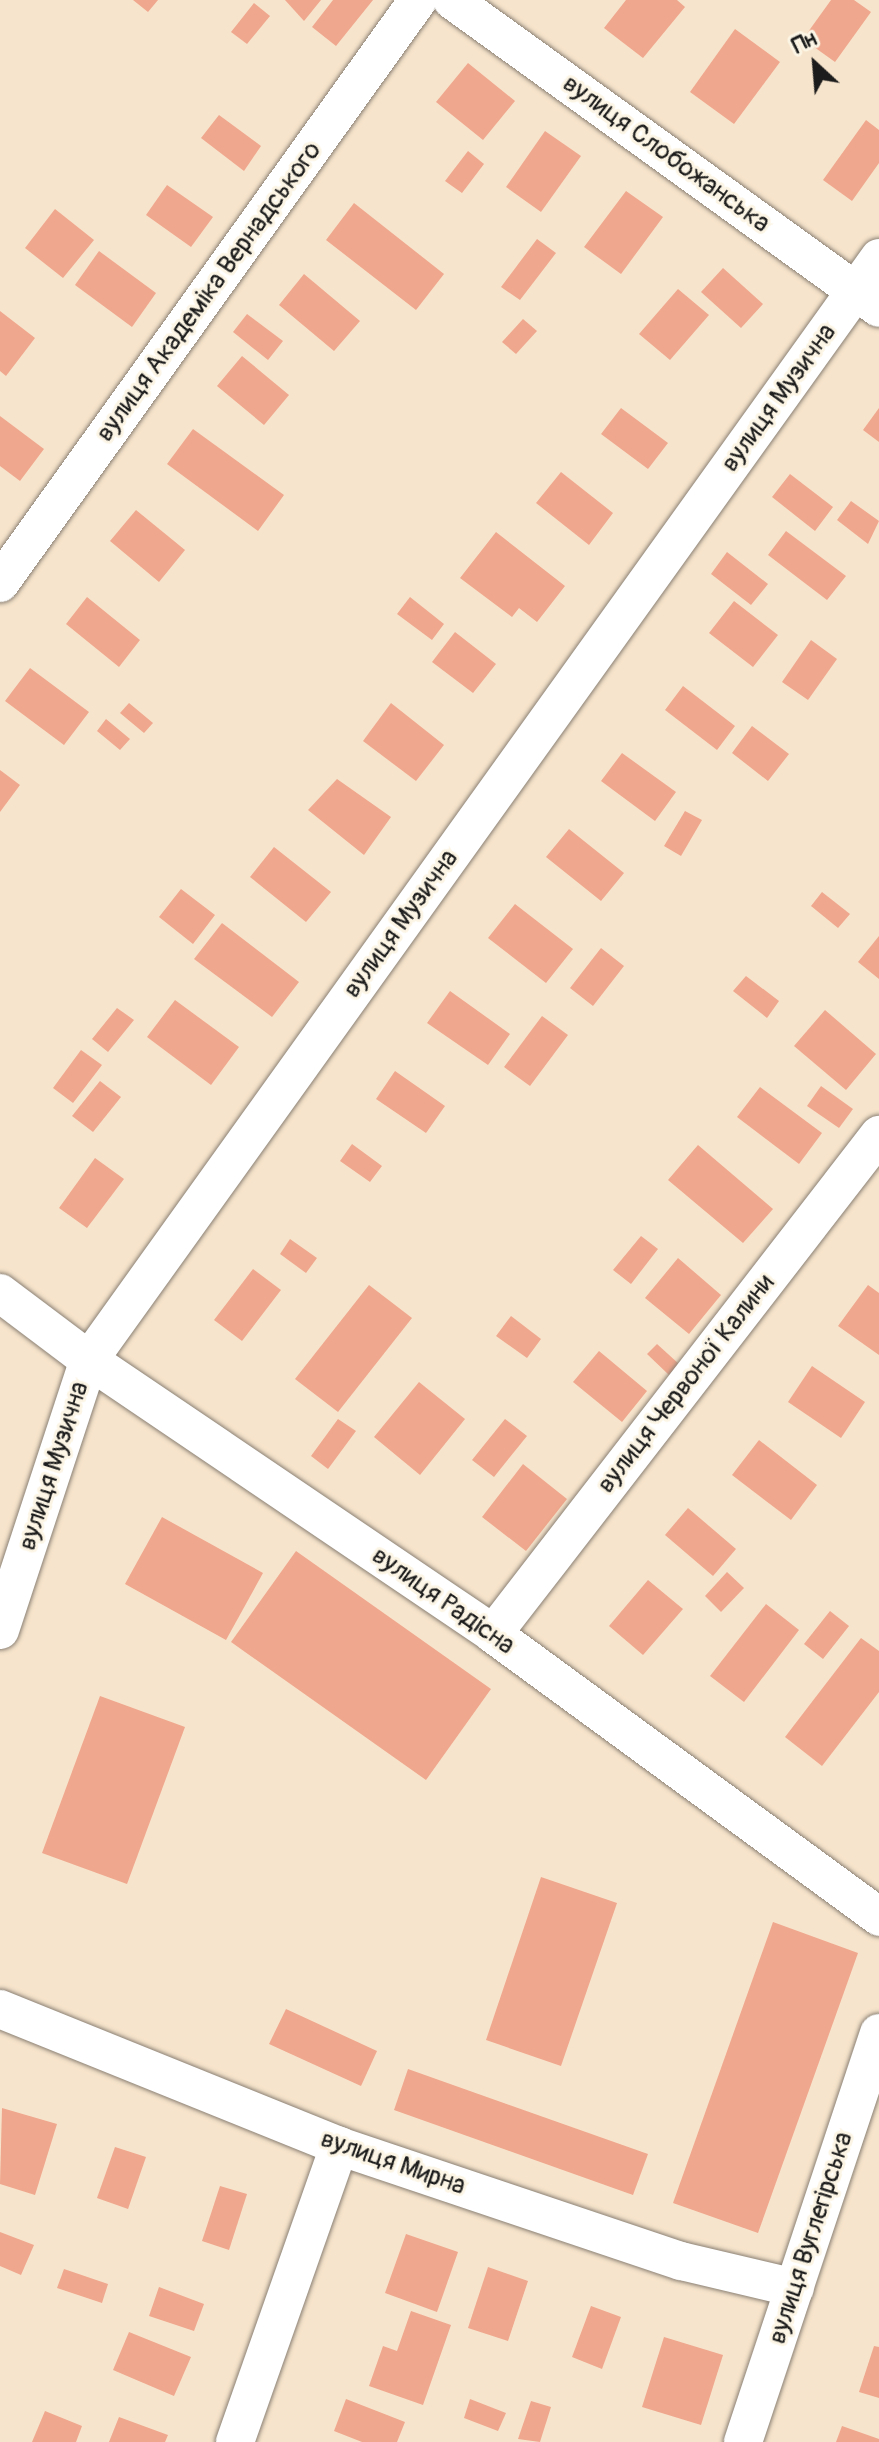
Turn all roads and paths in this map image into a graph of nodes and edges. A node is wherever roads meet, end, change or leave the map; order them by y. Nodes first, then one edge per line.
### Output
1 (418, 0) edge
2 (452, 0) edge
3 (879, 258) edge
4 (867, 299) edge
5 (0, 583) edge
6 (879, 1135) edge
7 (0, 1293) edge
8 (89, 1360) junction
9 (0, 1630) edge
10 (493, 1634) junction
11 (879, 1917) edge
12 (0, 2009) edge
13 (879, 2033) edge
14 (339, 2146) junction
15 (795, 2288) junction
16 (235, 2442) edge
17 (743, 2442) edge

1 - 5 street, вулиця Академіка Вернадського
2 - 4 street, вулиця Слобожанська
3 - 4 street, вулиця Музична
4 - 8 street, вулиця Музична
6 - 10 street, вулиця Червоної Калини
7 - 8 street, вулиця Радісна
8 - 9 street, вулиця Музична
8 - 10 street, вулиця Радісна
10 - 11 street, вулиця Радісна
12 - 14 street, вулиця Мирна
13 - 15 street, вулиця Вуглегірська
14 - 15 street, вулиця Мирна
14 - 16 street
15 - 17 street, вулиця Вуглегірська

